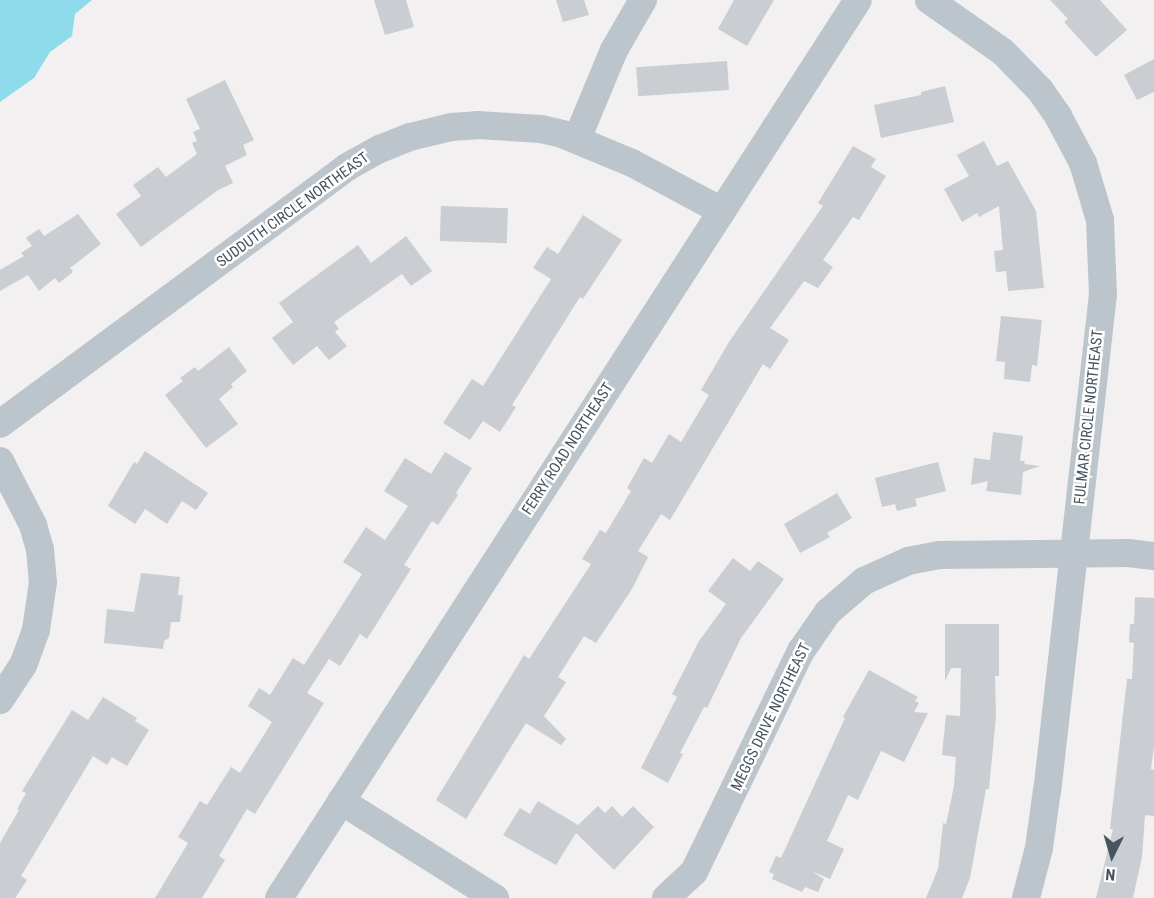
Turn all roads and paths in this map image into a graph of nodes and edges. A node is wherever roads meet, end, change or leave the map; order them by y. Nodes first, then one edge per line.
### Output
1 (643, 0) edge
2 (858, 0) edge
3 (929, 0) edge
4 (577, 140) junction
5 (722, 211) junction
6 (0, 424) edge
7 (0, 460) edge
8 (1074, 554) junction
9 (1154, 556) edge
10 (0, 700) edge
11 (341, 801) junction
12 (279, 898) edge
13 (495, 898) edge
14 (666, 898) edge
15 (1026, 898) edge

1 - 4 street
2 - 5 street, FERRY ROAD NORTHEAST
3 - 8 street, FULMAR CIRCLE NORTHEAST
4 - 5 street, SUDDUTH CIRCLE NORTHEAST
4 - 6 street, SUDDUTH CIRCLE NORTHEAST
5 - 11 street, FERRY ROAD NORTHEAST
7 - 10 street
8 - 9 street, MEGGS DRIVE NORTHEAST
8 - 14 street, MEGGS DRIVE NORTHEAST
8 - 15 street, FULMAR CIRCLE NORTHEAST
11 - 12 street, FERRY ROAD NORTHEAST
11 - 13 street

